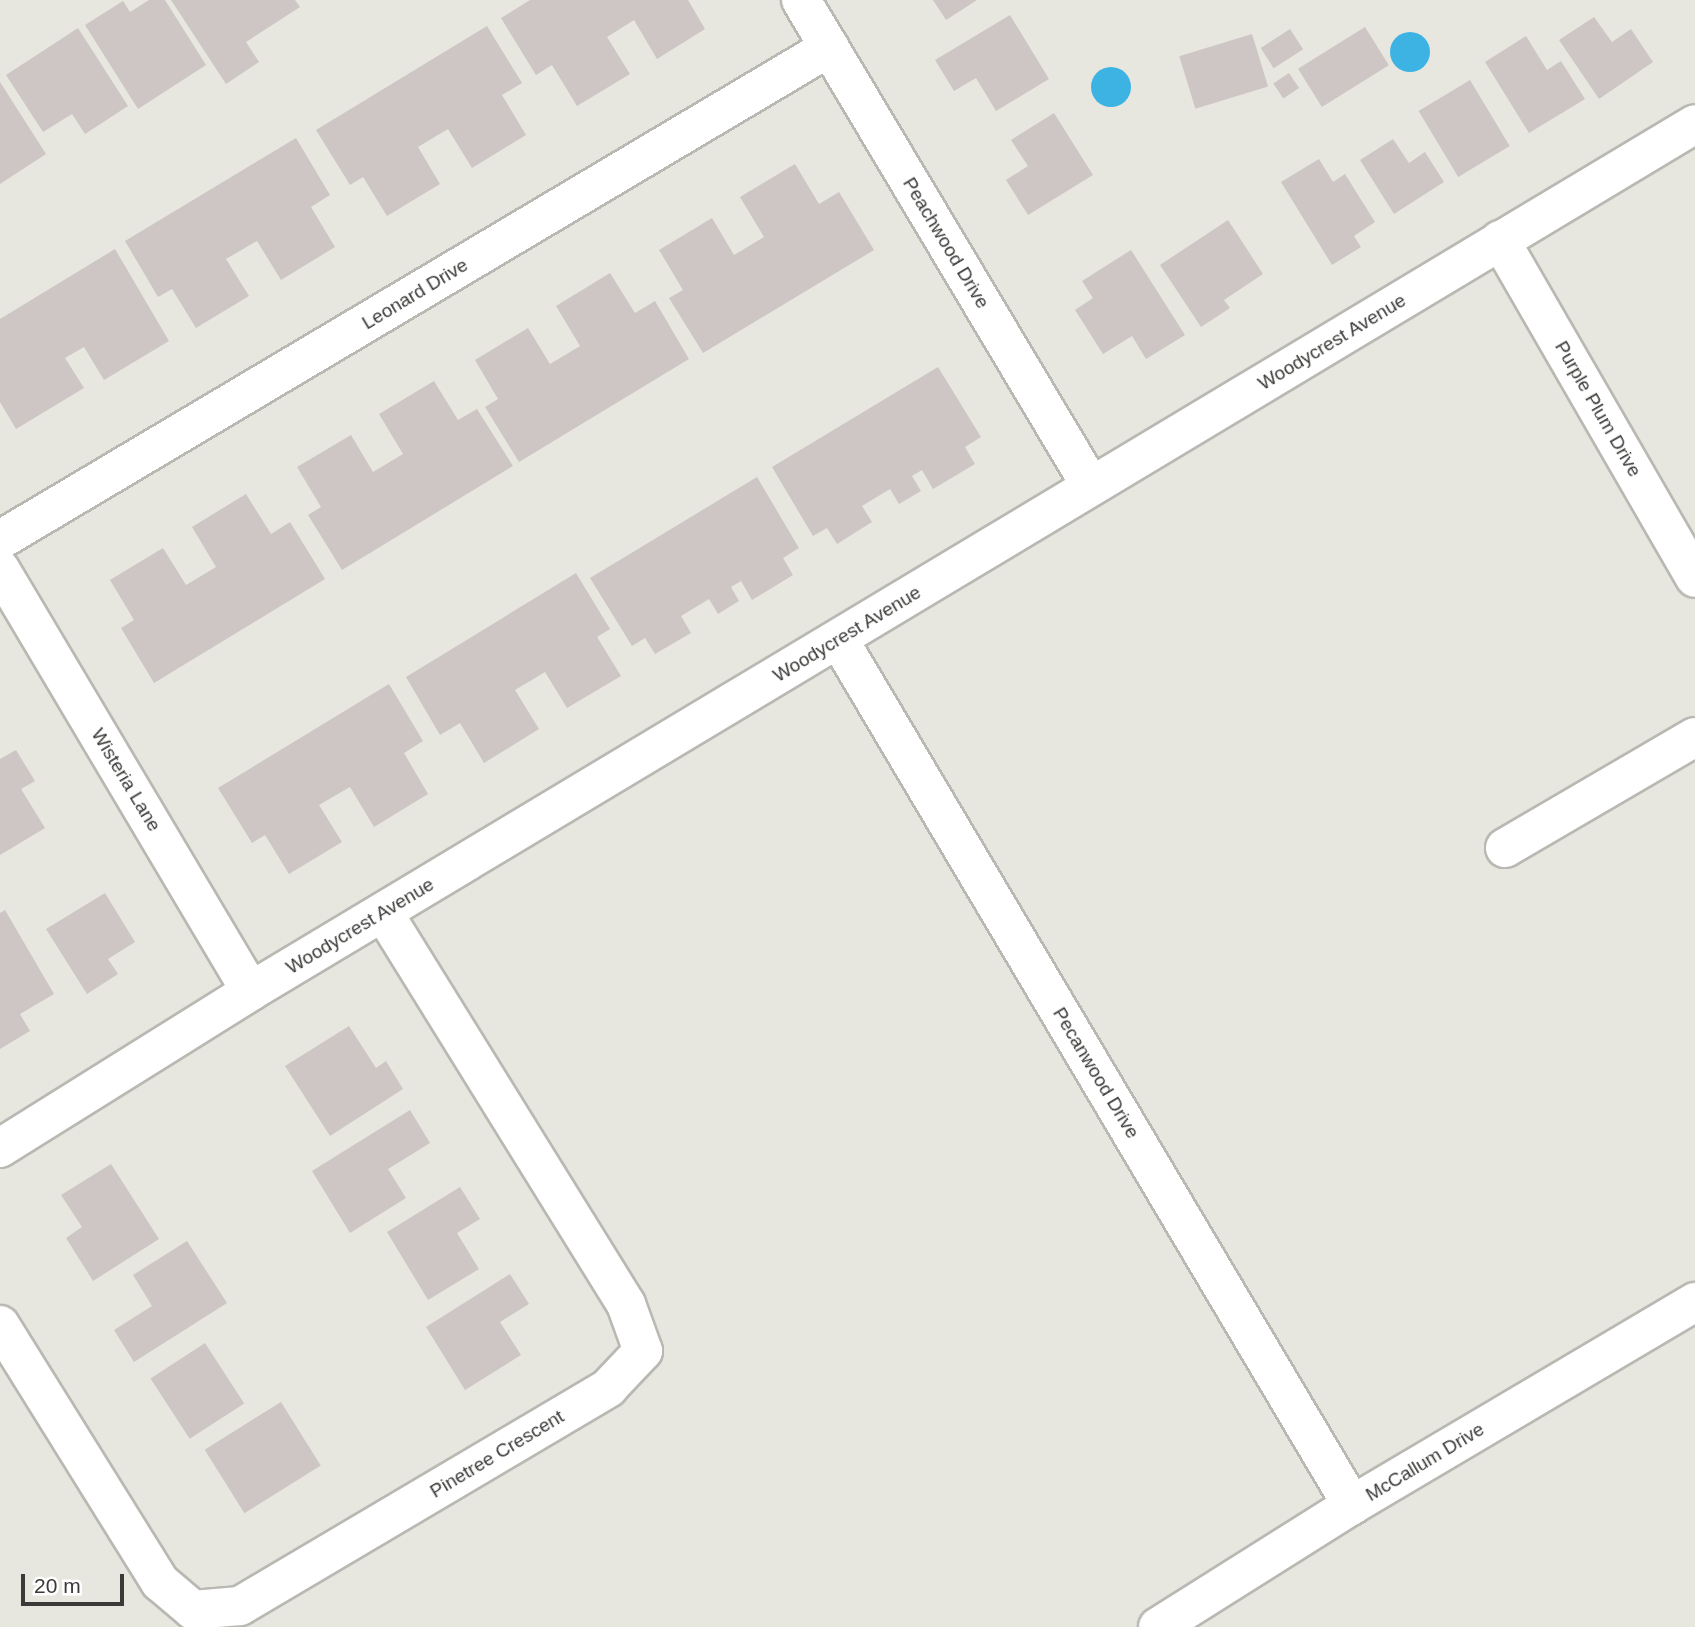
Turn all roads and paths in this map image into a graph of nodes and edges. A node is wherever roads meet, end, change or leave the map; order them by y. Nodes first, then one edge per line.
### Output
1 (802, 0) edge
2 (830, 47) junction
3 (1695, 124) edge
4 (1500, 240) junction
5 (1091, 486) junction
6 (0, 540) edge
7 (0, 569) edge
8 (1695, 578) edge
9 (839, 640) junction
10 (1695, 737) edge
11 (1506, 848) dead end
12 (383, 912) junction
13 (251, 991) junction
14 (0, 1148) edge
15 (1695, 1303) edge
16 (0, 1325) edge
17 (1352, 1506) junction
18 (1158, 1627) edge

1 - 2 street, Peachwood Drive
2 - 5 street, Peachwood Drive
2 - 6 street, Leonard Drive
3 - 4 street, Woodycrest Avenue
4 - 5 street, Woodycrest Avenue
4 - 8 street, Purple Plum Drive
5 - 9 street, Woodycrest Avenue
7 - 13 street, Wisteria Lane
9 - 12 street, Woodycrest Avenue
9 - 17 street, Pecanwood Drive
10 - 11 street
12 - 13 street, Woodycrest Avenue
12 - 16 street, Pinetree Crescent
13 - 14 street, Woodycrest Avenue
15 - 17 street, McCallum Drive
17 - 18 street, McCallum Drive

